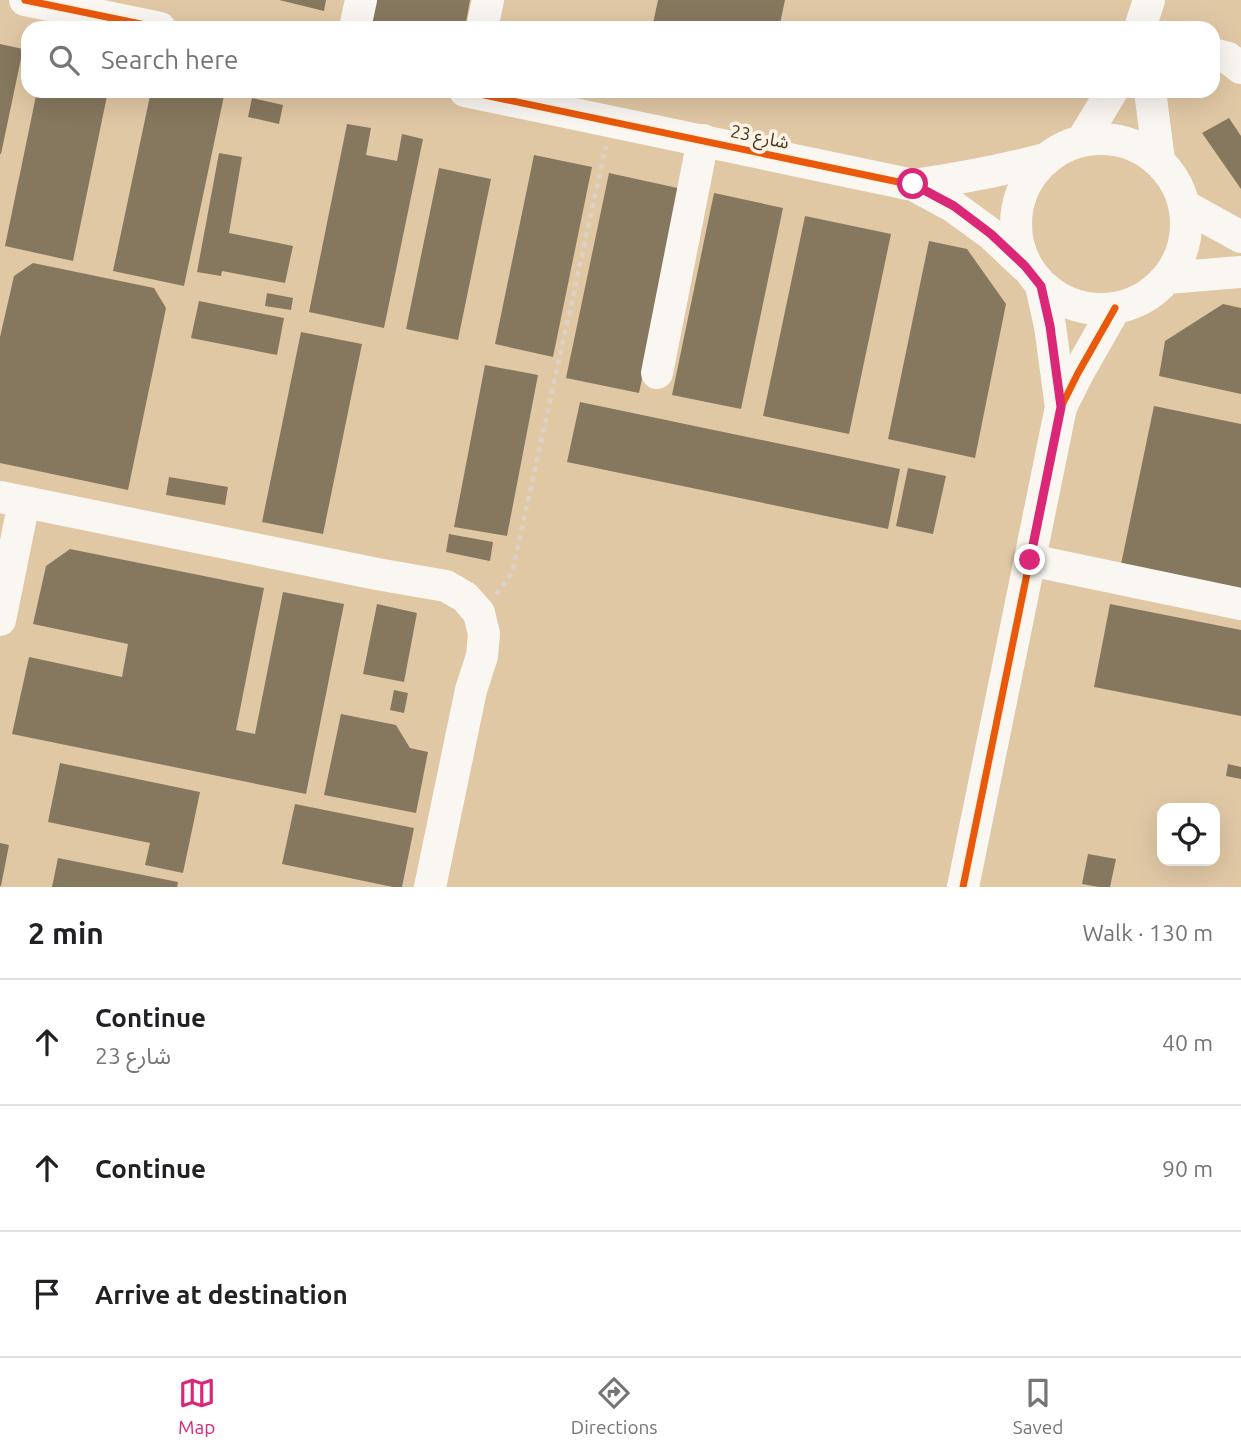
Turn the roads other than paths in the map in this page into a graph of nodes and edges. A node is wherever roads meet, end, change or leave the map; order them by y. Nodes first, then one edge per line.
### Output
1 (25, 0) edge
2 (361, 0) edge
3 (488, 0) edge
4 (126, 21) edge
5 (356, 21) edge
6 (484, 21) edge
7 (1220, 56) edge
8 (1241, 68) edge
9 (501, 98) edge
10 (1108, 98) edge
11 (1151, 98) edge
12 (1083, 139) junction
13 (703, 140) junction
14 (1041, 160) junction
15 (1159, 160) junction
16 (913, 184) junction
17 (1185, 206) junction
18 (1241, 237) edge
19 (1241, 272) edge
20 (1033, 276) junction
21 (1167, 278) junction
22 (1115, 308) junction
23 (657, 373) dead end
24 (1061, 407) junction
25 (12, 499) edge
26 (1030, 560) junction
27 (377, 574) junction
28 (1241, 604) edge
29 (0, 620) edge
30 (471, 690) junction
31 (430, 887) edge
32 (963, 887) edge

1 - 4 street
2 - 5 street
3 - 6 street
7 - 8 street
9 - 13 street, شارع 23
10 - 12 street
11 - 15 street
12 - 14 street
12 - 15 street
13 - 16 street, شارع 23
13 - 23 street
14 - 16 street, شارع 23
14 - 20 street
15 - 17 street
16 - 20 street, شارع 23
17 - 18 street
17 - 21 street
19 - 21 street
20 - 22 street
20 - 24 street
21 - 22 street
22 - 24 street
24 - 26 street
25 - 27 street
25 - 29 street
26 - 28 street
26 - 32 street
27 - 30 street
27 - 30 street
30 - 31 street

